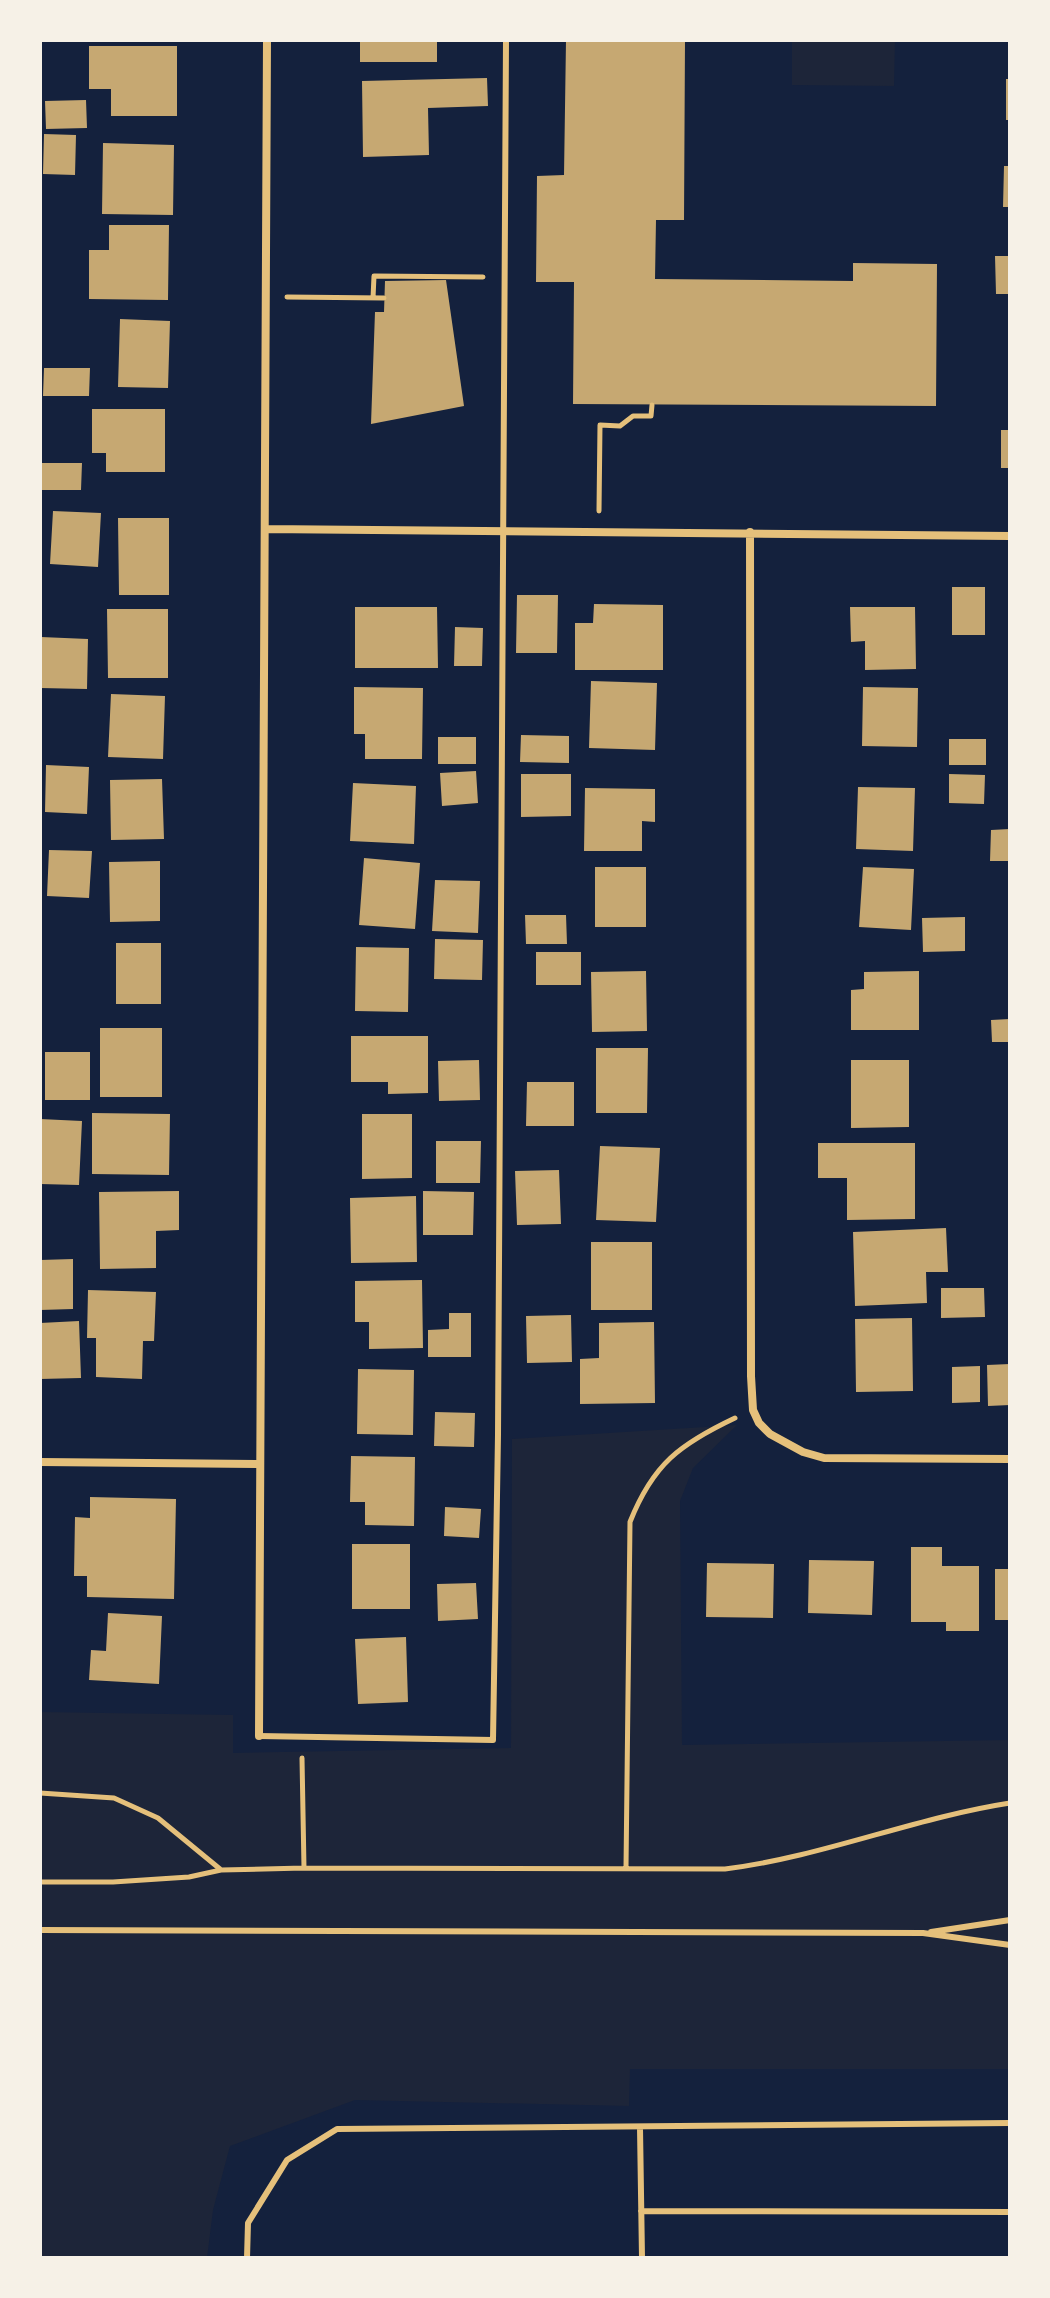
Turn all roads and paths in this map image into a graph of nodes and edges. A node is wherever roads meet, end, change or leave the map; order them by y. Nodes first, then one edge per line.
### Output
1 (267, 40) edge
2 (506, 40) edge
3 (504, 277) junction
4 (266, 297) junction
5 (373, 298) junction
6 (384, 298) dead end
7 (652, 405) dead end
8 (265, 529) junction
9 (503, 532) junction
10 (599, 532) junction
11 (750, 532) junction
12 (1010, 536) edge
13 (753, 1410) junction
14 (1010, 1459) edge
15 (40, 1462) edge
16 (260, 1464) junction
17 (259, 1736) joint
18 (302, 1737) junction
19 (40, 1793) edge
20 (1010, 1803) edge
21 (304, 1868) junction
22 (626, 1868) junction
23 (221, 1870) junction
24 (40, 1882) edge
25 (1010, 1920) edge
26 (40, 1930) edge
27 (923, 1933) junction
28 (1010, 1945) edge
29 (1010, 2123) edge
30 (640, 2128) junction
31 (641, 2211) junction
32 (1010, 2212) edge
33 (247, 2258) edge
34 (642, 2258) edge

1 - 4 street
2 - 3 lane
3 - 5 path
3 - 9 lane
4 - 5 path
4 - 8 street
5 - 6 path
7 - 10 path
8 - 9 street
8 - 16 street
9 - 10 street
9 - 18 lane
10 - 11 street
11 - 12 street
11 - 13 street
13 - 14 street
13 - 22 path
15 - 16 street
16 - 17 street
17 - 18 lane
18 - 21 path
19 - 23 path
20 - 22 path
21 - 22 path
21 - 23 path
23 - 24 path
25 - 27 lane
26 - 27 lane
27 - 28 lane
29 - 30 lane
30 - 31 lane
30 - 33 lane
31 - 32 lane
31 - 34 lane

